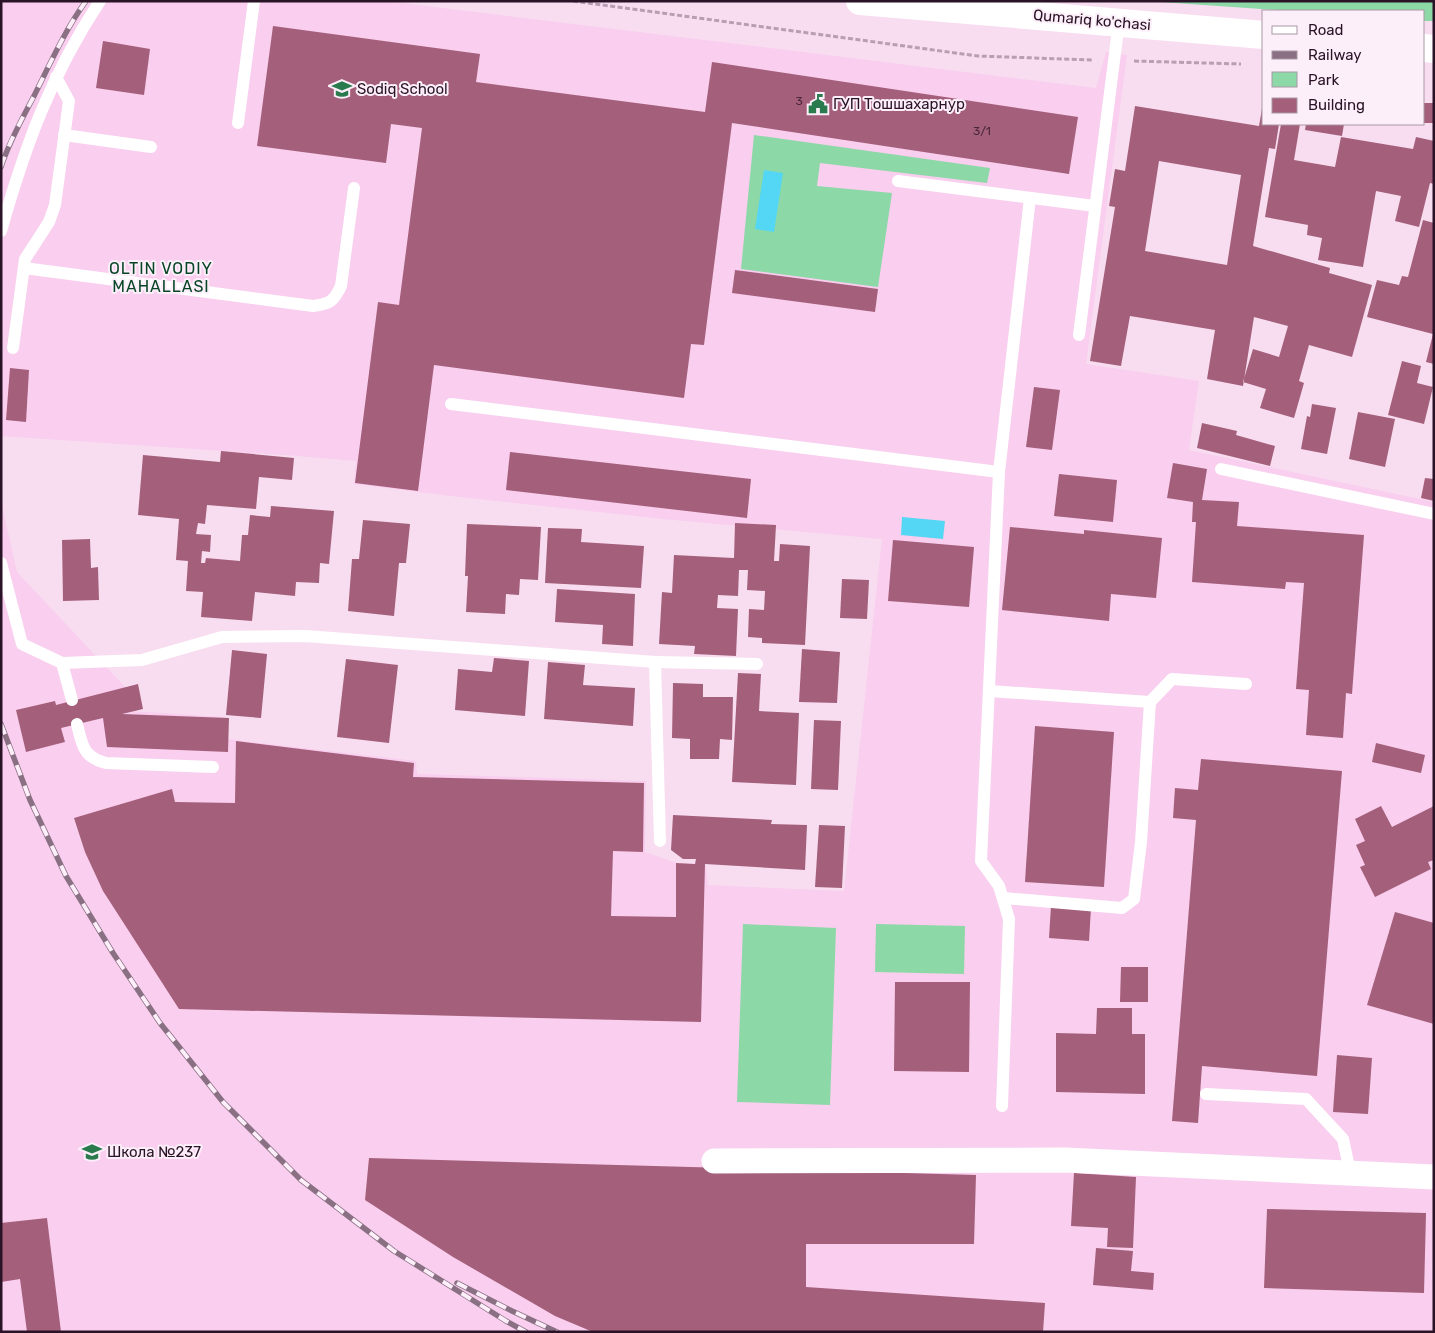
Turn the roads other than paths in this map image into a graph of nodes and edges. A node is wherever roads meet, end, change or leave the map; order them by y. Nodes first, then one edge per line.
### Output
1 (100, 1) edge
2 (254, 1) edge
3 (860, 1) edge
4 (1119, 22) junction
5 (1262, 35) edge
6 (56, 78) junction
7 (238, 122) dead end
8 (64, 135) junction
9 (152, 147) dead end
10 (898, 181) dead end
11 (354, 188) dead end
12 (1030, 198) junction
13 (1096, 206) junction
14 (1, 231) edge
15 (24, 268) junction
16 (1079, 335) dead end
17 (13, 348) dead end
18 (451, 404) dead end
19 (1221, 468) dead end
20 (999, 472) junction
21 (1434, 514) edge
22 (1, 564) edge
23 (655, 662) junction
24 (62, 663) junction
25 (757, 664) dead end
26 (1246, 684) dead end
27 (989, 691) junction
28 (72, 700) dead end
29 (1150, 702) junction
30 (77, 724) dead end
31 (212, 767) dead end
32 (660, 841) dead end
33 (1003, 898) junction
34 (1206, 1094) dead end
35 (1002, 1106) dead end
36 (714, 1161) dead end
37 (1350, 1172) junction
38 (1434, 1177) edge

1 - 6 lane
2 - 7 lane
3 - 4 main road, Qumariq ko'chasi
4 - 5 main road, Qumariq ko'chasi
4 - 13 lane
6 - 8 lane
6 - 14 lane
8 - 9 lane
8 - 15 lane
10 - 12 lane
11 - 15 lane
12 - 13 lane
12 - 20 lane
13 - 16 lane
15 - 17 lane
18 - 20 lane
19 - 21 lane
20 - 27 lane
22 - 24 lane
23 - 24 lane
23 - 25 lane
23 - 32 lane
24 - 28 lane
26 - 29 lane
27 - 29 lane
27 - 33 lane
29 - 33 lane
30 - 31 lane
33 - 35 lane
34 - 37 lane
36 - 37 street
37 - 38 street

